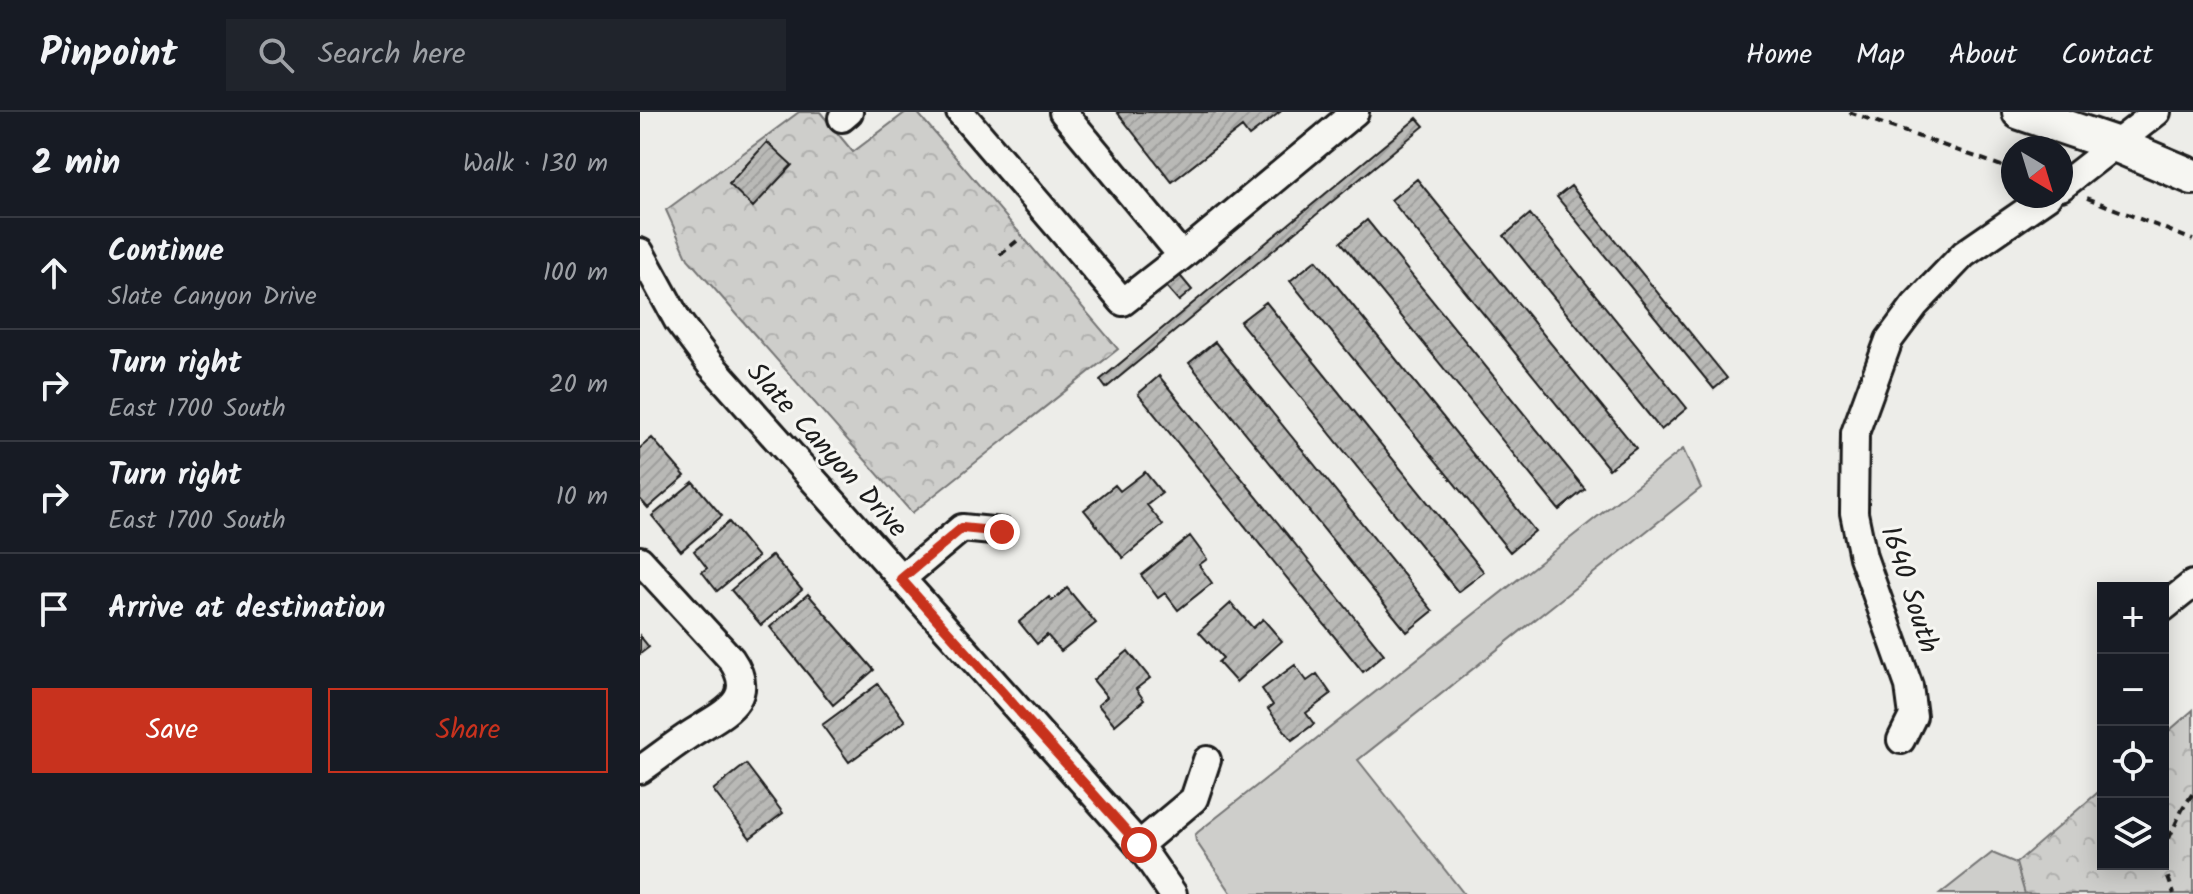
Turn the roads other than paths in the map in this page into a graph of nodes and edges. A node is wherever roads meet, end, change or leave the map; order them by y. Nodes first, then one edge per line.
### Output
1 (960, 112) edge
2 (1063, 112) edge
3 (1355, 112) edge
4 (2020, 112) edge
5 (2157, 112) edge
6 (2115, 144) junction
7 (2193, 177) edge
8 (2073, 185) edge
9 (2031, 208) edge
10 (640, 252) edge
11 (1182, 256) junction
12 (1002, 532) dead end
13 (640, 560) edge
14 (901, 579) junction
15 (2193, 584) edge
16 (2169, 603) edge
17 (1901, 740) dead end
18 (1207, 760) dead end
19 (640, 770) edge
20 (1139, 845) junction
21 (1173, 894) edge

1 - 11 street
2 - 11 street
3 - 11 street
4 - 6 main road
5 - 6 street
6 - 7 main road
6 - 8 street
9 - 17 street, 1640 South
10 - 14 street, Slate Canyon Drive
12 - 14 street
13 - 19 street
14 - 20 street, Slate Canyon Drive
15 - 16 street
18 - 20 street
20 - 21 street, Slate Canyon Drive

